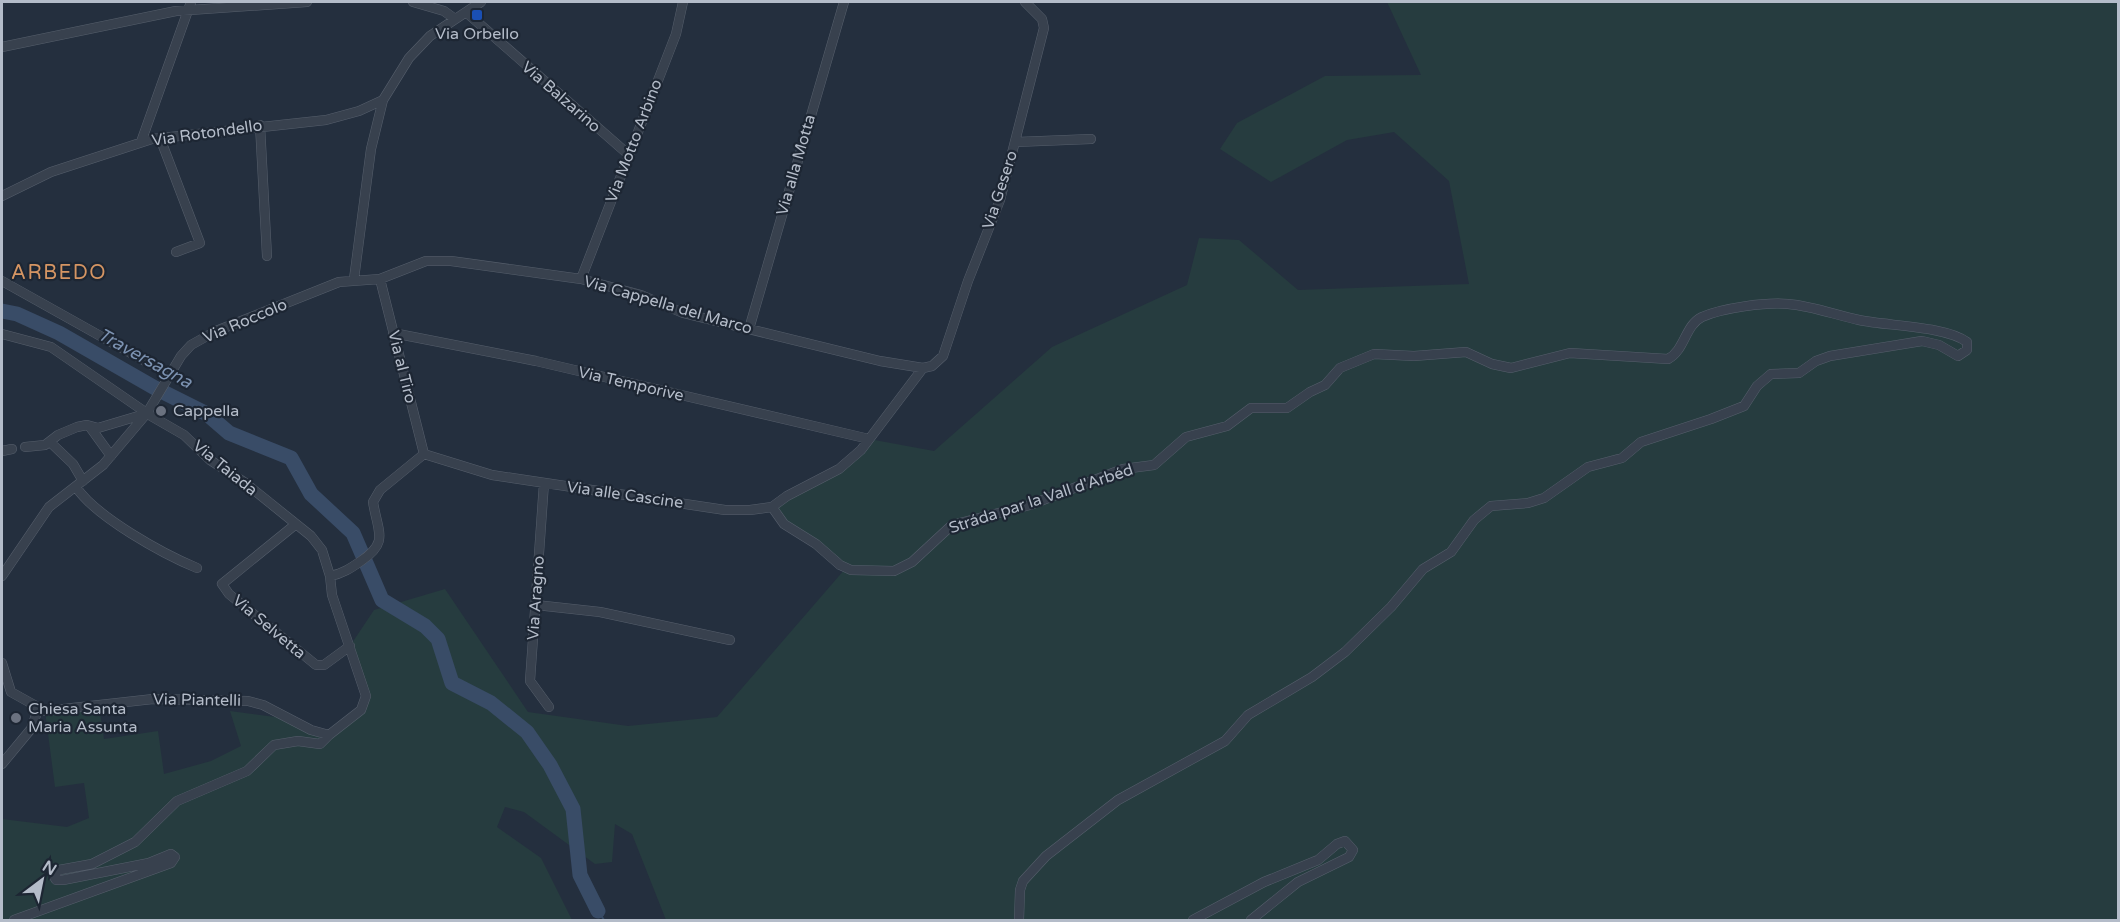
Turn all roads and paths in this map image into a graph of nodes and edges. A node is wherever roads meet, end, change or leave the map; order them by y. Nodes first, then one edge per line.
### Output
1 (191, 2) edge
2 (307, 2) edge
3 (413, 2) edge
4 (481, 2) edge
5 (682, 2) edge
6 (844, 2) edge
7 (1025, 2) edge
8 (187, 13) junction
9 (467, 13) junction
10 (455, 19) junction
11 (2, 46) edge
12 (383, 100) junction
13 (260, 125) junction
14 (160, 138) junction
15 (1091, 139) dead end
16 (141, 142) junction
17 (1016, 142) junction
18 (629, 155) junction
19 (2, 196) edge
20 (176, 252) dead end
21 (267, 256) dead end
22 (354, 279) junction
23 (380, 279) junction
24 (581, 279) junction
25 (2, 281) edge
26 (343, 281) joint
27 (749, 329) junction
28 (393, 333) junction
29 (2, 334) edge
30 (923, 368) junction
31 (169, 378) junction
32 (147, 414) junction
33 (90, 427) junction
34 (868, 440) junction
35 (51, 443) junction
36 (25, 447) dead end
37 (12, 449) dead end
38 (2, 451) edge
39 (424, 454) junction
40 (111, 456) junction
41 (544, 483) junction
42 (80, 484) junction
43 (772, 507) junction
44 (296, 524) junction
45 (197, 568) dead end
46 (2, 576) edge
47 (330, 576) junction
48 (536, 605) junction
49 (730, 640) dead end
50 (350, 646) junction
51 (2, 663) edge
52 (549, 707) dead end
53 (42, 709) junction
54 (329, 735) junction
55 (2, 764) edge
56 (14, 921) edge
57 (1020, 921) edge
58 (1193, 921) edge
59 (1251, 921) edge

1 - 8 street
2 - 8 street
3 - 10 street
4 - 9 street
5 - 18 street, Via Motto Arbino
6 - 27 street, Via alla Motta
7 - 17 street, Via Gesero
8 - 11 street
8 - 16 street
9 - 10 street
9 - 18 street, Via Balzarino
10 - 12 street
12 - 13 street, Via Rotondello
12 - 22 street
13 - 14 street, Via Rotondello
13 - 21 street
14 - 16 street, Via Rotondello
14 - 20 street
15 - 17 street
16 - 19 street, Via Rotondello
17 - 30 street, Via Gesero
18 - 24 street, Via Motto Arbino
22 - 23 street, Via Cappella del Marco
22 - 26 street, Via Cappella del Marco
23 - 24 street, Via Cappella del Marco
23 - 28 street, Via al Tiro
24 - 27 street, Via Cappella del Marco
25 - 31 street
26 - 31 street, Via Roccolo
27 - 30 street, Via Cappella del Marco
28 - 34 street, Via Temporive
28 - 39 street, Via al Tiro
29 - 32 street, Via Taiada
30 - 34 street, Via alle Cascine
31 - 32 street, Via Roccolo
32 - 33 street
32 - 40 street, Via Roccolo
32 - 44 street, Via Taiada
33 - 35 street
33 - 40 street
34 - 43 street, Via alle Cascine
35 - 36 street
35 - 42 street
37 - 38 street
39 - 41 street, Via alle Cascine
39 - 47 street
40 - 42 street, Via Roccolo
41 - 43 street, Via alle Cascine
41 - 48 street, Via Aragno
42 - 45 street
42 - 46 street, Via Roccolo
43 - 57 street, Stráda par la Vall d'Arbéd
44 - 47 street, Via Taiada
44 - 50 street, Via Selvetta
47 - 50 street, Via Taiada
48 - 49 street
48 - 52 street, Via Aragno
50 - 54 street, Via Taiada
51 - 53 street
53 - 54 street, Via Piantelli
53 - 55 street
54 - 56 street
58 - 59 street

